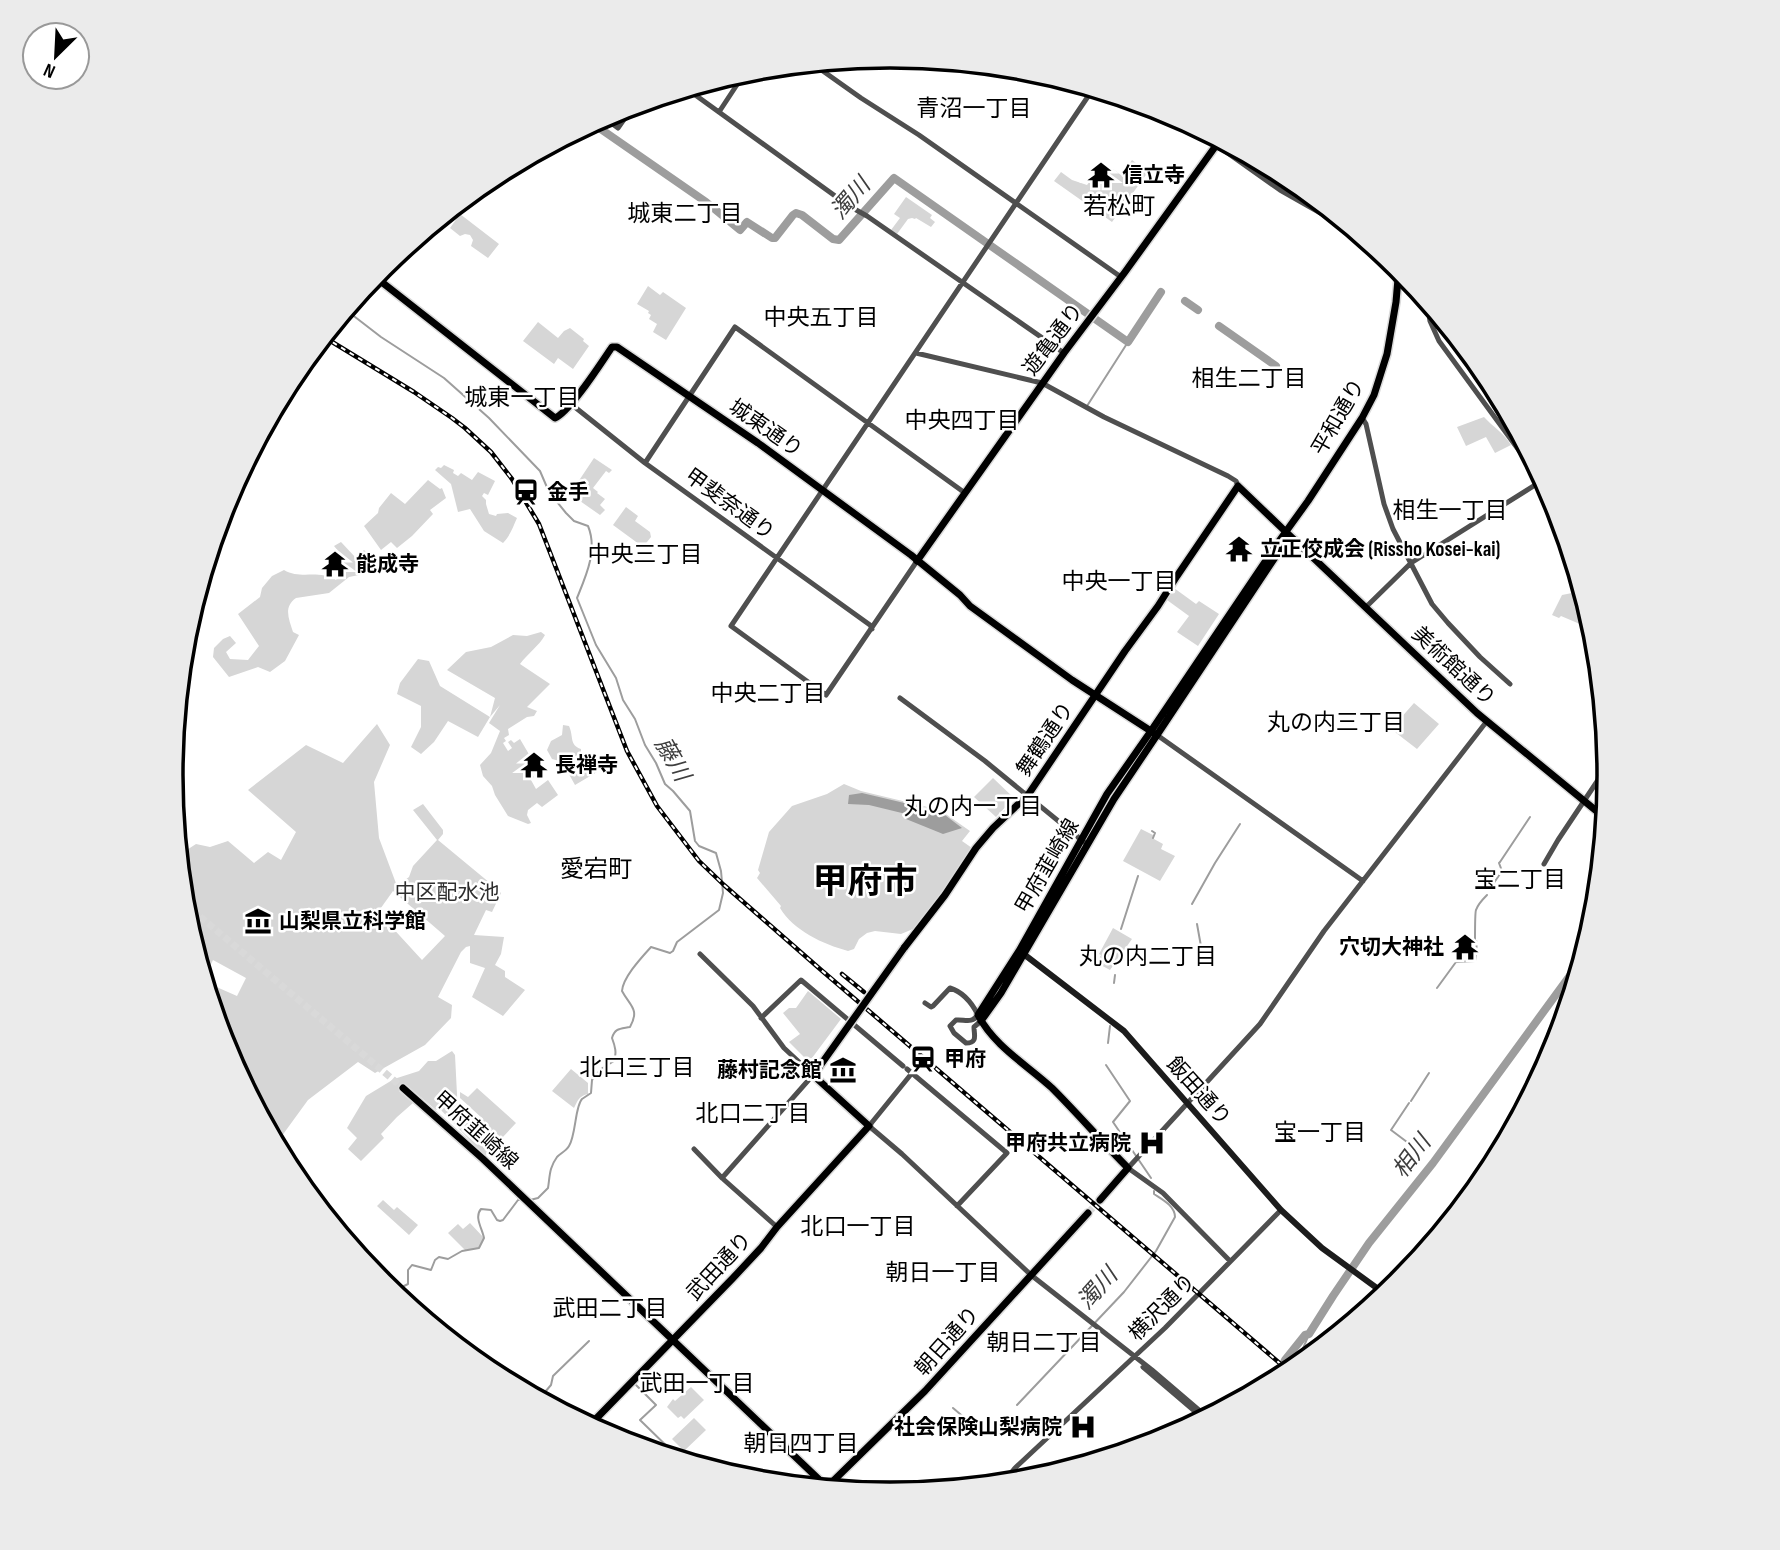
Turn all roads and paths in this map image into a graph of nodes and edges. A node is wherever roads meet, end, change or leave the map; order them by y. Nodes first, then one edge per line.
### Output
1 (825, 72) edge
2 (736, 85) edge
3 (696, 95) edge
4 (1088, 97) edge
5 (719, 112) junction
6 (1215, 147) edge
7 (1250, 167) edge
8 (1016, 204) junction
9 (1312, 208) edge
10 (1121, 277) junction
11 (383, 283) edge
12 (1398, 283) edge
13 (963, 284) junction
14 (1430, 320) edge
15 (916, 353) junction
16 (1064, 353) junction
17 (1042, 383) junction
18 (690, 396) junction
19 (571, 404) junction
20 (1362, 418) junction
21 (869, 422) junction
22 (1511, 439) edge
23 (645, 463) junction
24 (1238, 485) junction
25 (1534, 485) edge
26 (823, 490) junction
27 (965, 493) junction
28 (1286, 533) junction
29 (778, 558) junction
30 (917, 561) junction
31 (1411, 563) junction
32 (1366, 607) junction
33 (872, 629) junction
34 (1510, 684) dead end
35 (1096, 695) junction
36 (900, 698) dead end
37 (1487, 721) junction
38 (1154, 733) junction
39 (1597, 781) edge
40 (1028, 795) junction
41 (1583, 801) junction
42 (1595, 811) edge
43 (1084, 842) junction
44 (1544, 864) dead end
45 (1363, 881) junction
46 (1021, 952) junction
47 (700, 954) dead end
48 (925, 1003) dead end
49 (761, 1018) junction
50 (980, 1018) junction
51 (963, 1021) junction
52 (973, 1029) junction
53 (907, 1069) junction
54 (815, 1072) junction
55 (403, 1088) tunnel mouth
56 (1187, 1104) junction
57 (869, 1126) junction
58 (694, 1149) dead end
59 (1128, 1168) junction
60 (722, 1178) junction
61 (1100, 1199) tunnel mouth
62 (957, 1206) junction
63 (1281, 1210) junction
64 (1088, 1213) tunnel mouth
65 (777, 1227) junction
66 (1230, 1261) junction
67 (1031, 1275) junction
68 (1376, 1288) edge
69 (674, 1339) junction
70 (1134, 1357) junction
71 (1197, 1411) edge
72 (597, 1418) edge
73 (1013, 1471) edge
74 (818, 1478) edge
75 (836, 1479) edge

1 - 8 street
2 - 5 street
3 - 5 street
4 - 8 street
5 - 13 street
6 - 10 main road, 遊亀通り
7 - 9 street
8 - 10 street
8 - 13 street
10 - 16 main road, 遊亀通り
11 - 19 main road
12 - 20 main road, 平和通り
13 - 15 street
13 - 16 street
14 - 22 street
15 - 17 street
15 - 21 street
16 - 17 main road, 遊亀通り
17 - 24 street
17 - 27 main road, 遊亀通り
18 - 19 main road, 城東通り
18 - 21 street
18 - 23 street
18 - 26 main road, 城東通り
19 - 23 street, 甲斐奈通り
20 - 28 main road, 平和通り
20 - 31 street
21 - 26 street
21 - 27 street
23 - 29 street, 甲斐奈通り
24 - 28 main road, 美術館通り
24 - 35 main road, 舞鶴通り
25 - 31 street
26 - 29 street
26 - 30 main road, 城東通り
27 - 30 main road, 遊亀通り
28 - 32 main road, 美術館通り
28 - 38 main road, 平和通り
29 - 33 street, 甲斐奈通り
29 - 33 street
30 - 33 street
30 - 35 main road, 城東通り
31 - 32 street
31 - 34 street
32 - 37 main road, 美術館通り
35 - 38 main road, 城東通り
35 - 40 main road, 舞鶴通り
36 - 40 street
37 - 41 main road, 美術館通り
37 - 45 street
38 - 43 main road, 甲府韮崎線
38 - 45 street
39 - 41 street
40 - 43 street
40 - 54 main road, 舞鶴通り, bridge
41 - 42 main road, 美術館通り
41 - 44 street
43 - 46 main road, 甲府韮崎線
45 - 56 street
46 - 50 main road, 甲府韮崎線
46 - 56 main road, 飯田通り
47 - 49 street
48 - 50 street
49 - 53 street
49 - 54 street
50 - 51 street
50 - 52 street
50 - 59 main road
51 - 52 street
51 - 52 street
53 - 57 street
53 - 62 street
54 - 57 main road
54 - 60 street
55 - 69 main road, 甲府韮崎線
56 - 59 street
56 - 63 main road, 飯田通り
57 - 62 street
57 - 65 main road, 武田通り
58 - 60 street
59 - 61 main road
59 - 66 street
60 - 65 street
62 - 67 street
63 - 66 street, 横沢通り
63 - 68 main road, 飯田通り
64 - 67 main road, 朝日通り
65 - 69 main road, 武田通り
66 - 70 street, 横沢通り
67 - 70 street
67 - 75 main road, 朝日通り
69 - 72 main road, 武田通り
69 - 74 main road, 甲府韮崎線
70 - 71 street
70 - 73 street, 横沢通り

